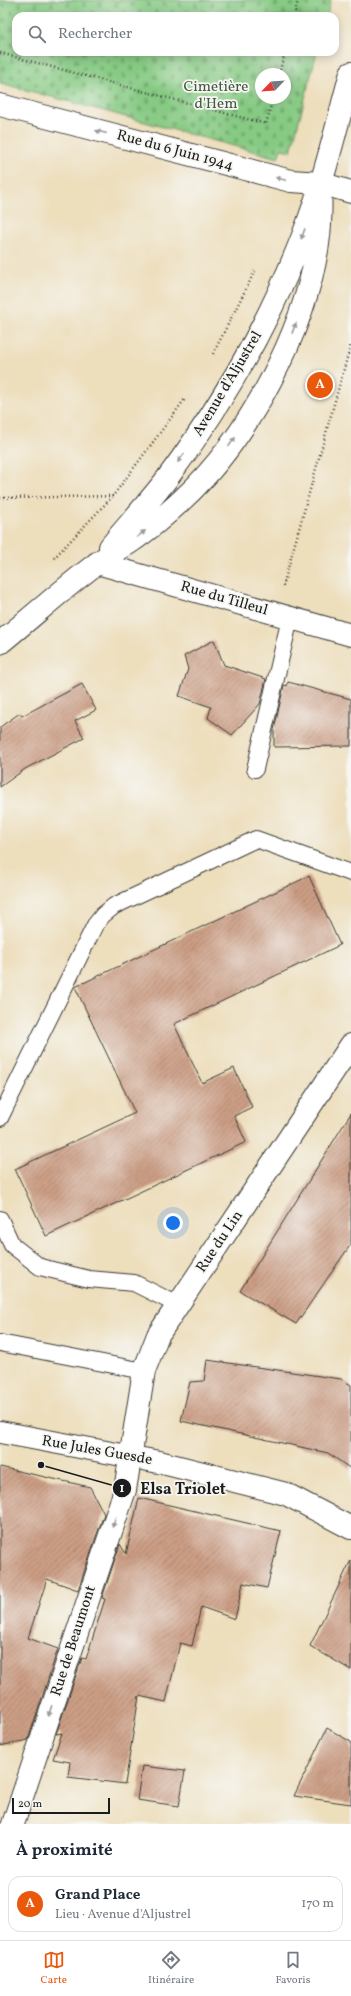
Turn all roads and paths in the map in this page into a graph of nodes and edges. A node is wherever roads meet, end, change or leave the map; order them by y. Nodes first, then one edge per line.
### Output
1 (298, 0) edge
2 (295, 12) edge
3 (0, 53) edge
4 (284, 56) edge
5 (281, 68) edge
6 (351, 72) edge
7 (271, 104) edge
8 (0, 105) edge
9 (320, 184) junction
10 (351, 192) edge
11 (258, 265) dead end
12 (351, 344) edge
13 (211, 357) dead end
14 (186, 398) dead end
15 (112, 496) junction
16 (0, 498) edge
17 (50, 563) dead end
18 (97, 563) junction
19 (283, 616) junction
20 (351, 635) edge
21 (0, 643) edge
22 (256, 769) dead end
23 (351, 873) edge
24 (351, 1045) edge
25 (0, 1118) edge
26 (0, 1219) edge
27 (178, 1305) junction
28 (0, 1343) edge
29 (144, 1372) junction
30 (0, 1432) edge
31 (131, 1457) junction
32 (351, 1528) edge
33 (13, 1824) edge

1 - 2 path
3 - 7 path
4 - 5 path
6 - 9 street, Avenue d'Aljustrel
9 -> 8 street, Rue du 6 Juin 1944
9 - 10 street, Rue du 6 Juin 1944
9 -> 18 street, Avenue d'Aljustrel
18 -> 9 street, Avenue d'Aljustrel
11 - 13 path
12 - 19 path
14 - 15 path
15 - 16 path
15 - 17 path
18 - 19 street, Rue du Tilleul
18 - 21 street, Avenue d'Aljustrel
19 - 20 street, Rue du Tilleul
19 - 22 lane
23 - 25 lane
24 - 27 street, Rue du Lin
26 - 27 lane
27 - 29 street, Rue du Lin
28 - 29 lane
29 - 31 street, Rue du Lin
30 - 31 street, Rue Jules Guesde
31 - 32 street, Rue Jules Guesde
31 -> 33 street, Rue de Beaumont

